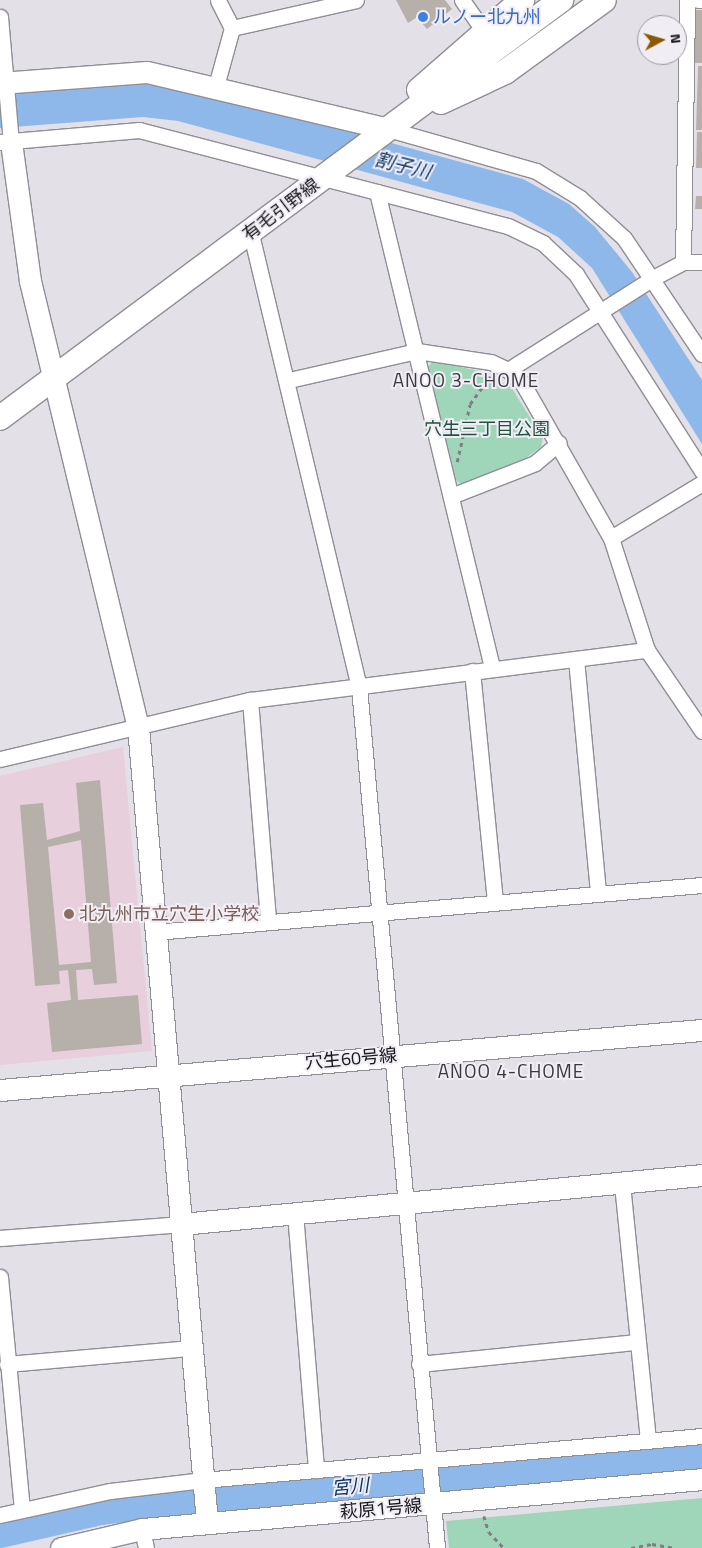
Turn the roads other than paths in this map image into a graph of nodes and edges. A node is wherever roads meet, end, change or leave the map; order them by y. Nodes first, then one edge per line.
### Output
1 (218, 0) edge
2 (356, 0) edge
3 (462, 0) edge
4 (522, 0) edge
5 (561, 0) edge
6 (604, 0) edge
7 (687, 0) edge
8 (698, 0) edge
9 (702, 0) edge
10 (0, 17) edge
11 (232, 28) junction
12 (483, 30) junction
13 (216, 86) junction
14 (4, 87) edge
15 (380, 134) junction
16 (7, 140) edge
17 (328, 174) junction
18 (377, 192) junction
19 (251, 234) junction
20 (683, 262) junction
21 (702, 262) edge
22 (649, 282) junction
23 (605, 312) junction
24 (417, 352) junction
25 (702, 354) edge
26 (508, 370) junction
27 (54, 378) junction
28 (289, 380) junction
29 (0, 418) edge
30 (559, 443) junction
31 (702, 471) edge
32 (702, 483) edge
33 (451, 496) junction
34 (611, 538) junction
35 (647, 650) junction
36 (576, 659) junction
37 (492, 668) junction
38 (472, 671) junction
39 (359, 687) junction
40 (250, 700) junction
41 (138, 727) junction
42 (702, 731) edge
43 (0, 759) edge
44 (702, 885) edge
45 (598, 891) junction
46 (495, 900) junction
47 (379, 910) junction
48 (268, 921) junction
49 (155, 932) junction
50 (702, 1030) edge
51 (391, 1056) junction
52 (168, 1075) junction
53 (0, 1090) edge
54 (702, 1175) edge
55 (622, 1184) junction
56 (406, 1201) junction
57 (295, 1213) junction
58 (181, 1224) junction
59 (0, 1238) edge
60 (0, 1277) edge
61 (637, 1342) junction
62 (191, 1348) junction
63 (7, 1364) junction
64 (419, 1364) junction
65 (702, 1436) edge
66 (648, 1441) junction
67 (428, 1465) junction
68 (316, 1470) junction
69 (702, 1479) edge
70 (203, 1483) junction
71 (431, 1500) junction
72 (22, 1508) junction
73 (0, 1515) edge
74 (207, 1519) junction
75 (144, 1538) edge
76 (61, 1548) edge
77 (437, 1548) edge

1 - 11 street
2 - 11 street
3 - 12 street
4 - 12 main road
5 - 15 main road, 有毛引野線
6 - 15 main road
7 - 20 street
8 - 9 street
10 - 14 street
11 - 13 street
12 - 15 main road
13 - 14 street
13 - 15 street
14 - 16 street
15 - 17 main road, 有毛引野線
15 - 22 street
16 - 17 street
16 - 27 street
17 - 18 street
17 - 19 main road, 有毛引野線
18 - 23 street
18 - 24 street
19 - 27 main road, 有毛引野線
19 - 28 street
20 - 21 street
20 - 22 street
22 - 23 street
22 - 25 street
23 - 26 street
23 - 31 street
24 - 26 street
24 - 28 street
24 - 33 street
26 - 30 street
27 - 29 main road, 有毛引野線
27 - 41 street
28 - 39 street
30 - 33 street
30 - 34 street
32 - 34 street
33 - 37 street
34 - 35 street
35 - 36 street
35 - 42 street
36 - 37 street
36 - 45 street
37 - 38 street
38 - 39 street
38 - 46 street
39 - 40 street
39 - 47 street
40 - 41 street
40 - 48 street
41 - 43 street
41 - 49 street
44 - 45 street
45 - 46 street
46 - 47 street
47 - 48 street
47 - 51 street
48 - 49 street
49 - 52 street
50 - 51 street, 穴生60号線
51 - 52 street, 穴生60号線
51 - 56 street
52 - 53 street, 穴生60号線
52 - 58 street
54 - 55 street
55 - 56 street
55 - 61 street
56 - 57 street
56 - 64 street
57 - 58 street
57 - 68 street
58 - 59 street
58 - 62 street
60 - 63 street
61 - 64 street
61 - 66 street
62 - 63 street
62 - 70 street
63 - 72 street
64 - 67 street
65 - 66 street
66 - 67 street
67 - 68 street
67 - 71 street
68 - 70 street
69 - 71 street, 萩原1号線
70 - 72 street
70 - 74 street
71 - 74 street, 萩原1号線
71 - 77 street
72 - 73 street
74 - 75 street, 萩原1号線
75 - 76 street, 萩原1号線

